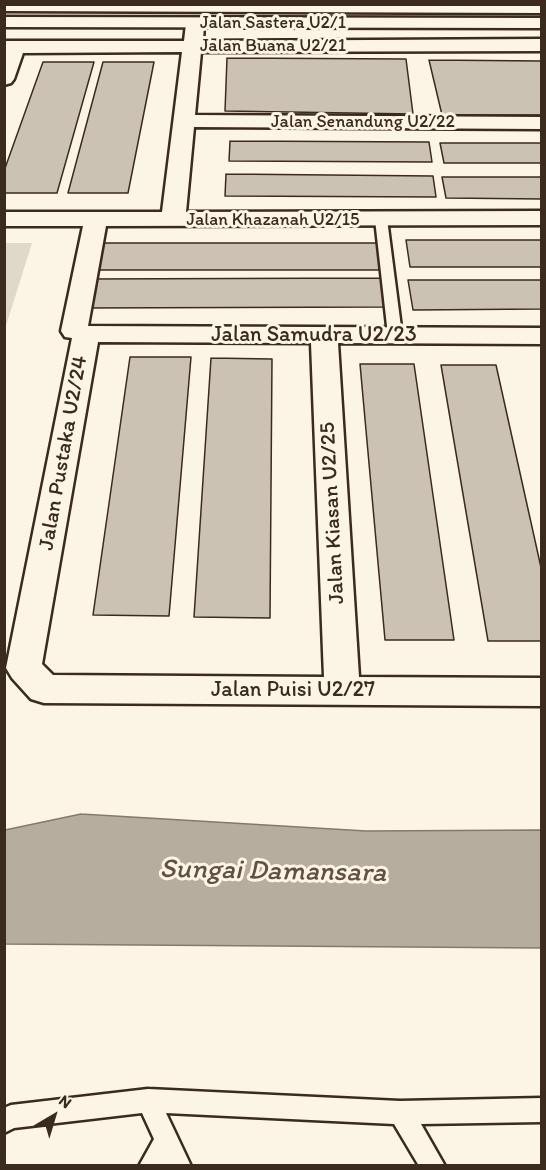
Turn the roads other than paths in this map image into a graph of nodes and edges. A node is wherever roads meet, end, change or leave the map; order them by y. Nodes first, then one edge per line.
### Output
1 (4, 6) edge
2 (181, 6) edge
3 (339, 6) edge
4 (497, 6) edge
5 (542, 8) edge
6 (4, 22) edge
7 (195, 23) junction
8 (542, 23) edge
9 (542, 45) edge
10 (192, 46) junction
11 (10, 47) edge
12 (4, 78) edge
13 (184, 121) junction
14 (542, 123) edge
15 (542, 218) edge
16 (4, 219) edge
17 (96, 219) junction
18 (381, 219) junction
19 (173, 220) junction
20 (86, 334) junction
21 (324, 334) junction
22 (395, 335) junction
23 (542, 336) edge
24 (44, 689) joint
25 (342, 691) junction
26 (542, 692) edge
27 (148, 1101) junction
28 (542, 1110) edge
29 (400, 1113) junction
30 (4, 1121) edge
31 (166, 1140) junction
32 (151, 1166) edge
33 (179, 1166) edge
34 (433, 1166) edge

1 - 2 street
2 - 3 street
3 - 4 street
4 - 5 street
6 - 7 street, Jalan Sastera U2/1
7 - 8 street, Jalan Sastera U2/1
7 - 10 street
9 - 10 street, Jalan Buana U2/21
10 - 11 street, Jalan Buana U2/21
10 - 13 street
11 - 12 street
13 - 14 street, Jalan Senandung U2/22
13 - 19 street
15 - 18 street, Jalan Khazanah U2/15
16 - 17 street, Jalan Khazanah U2/15
17 - 19 street, Jalan Khazanah U2/15
17 - 20 street, Jalan Pustaka U2/24
18 - 19 street, Jalan Khazanah U2/15
18 - 22 lane
20 - 21 street, Jalan Samudra U2/23
20 - 24 street, Jalan Pustaka U2/24
21 - 22 street, Jalan Samudra U2/23
21 - 25 street, Jalan Kiasan U2/25
22 - 23 street, Jalan Samudra U2/23
24 - 25 street, Jalan Puisi U2/27
25 - 26 street, Jalan Puisi U2/27
27 - 29 lane
27 - 30 lane
27 - 31 lane
28 - 29 lane
29 - 34 lane
31 - 32 lane
31 - 33 lane

